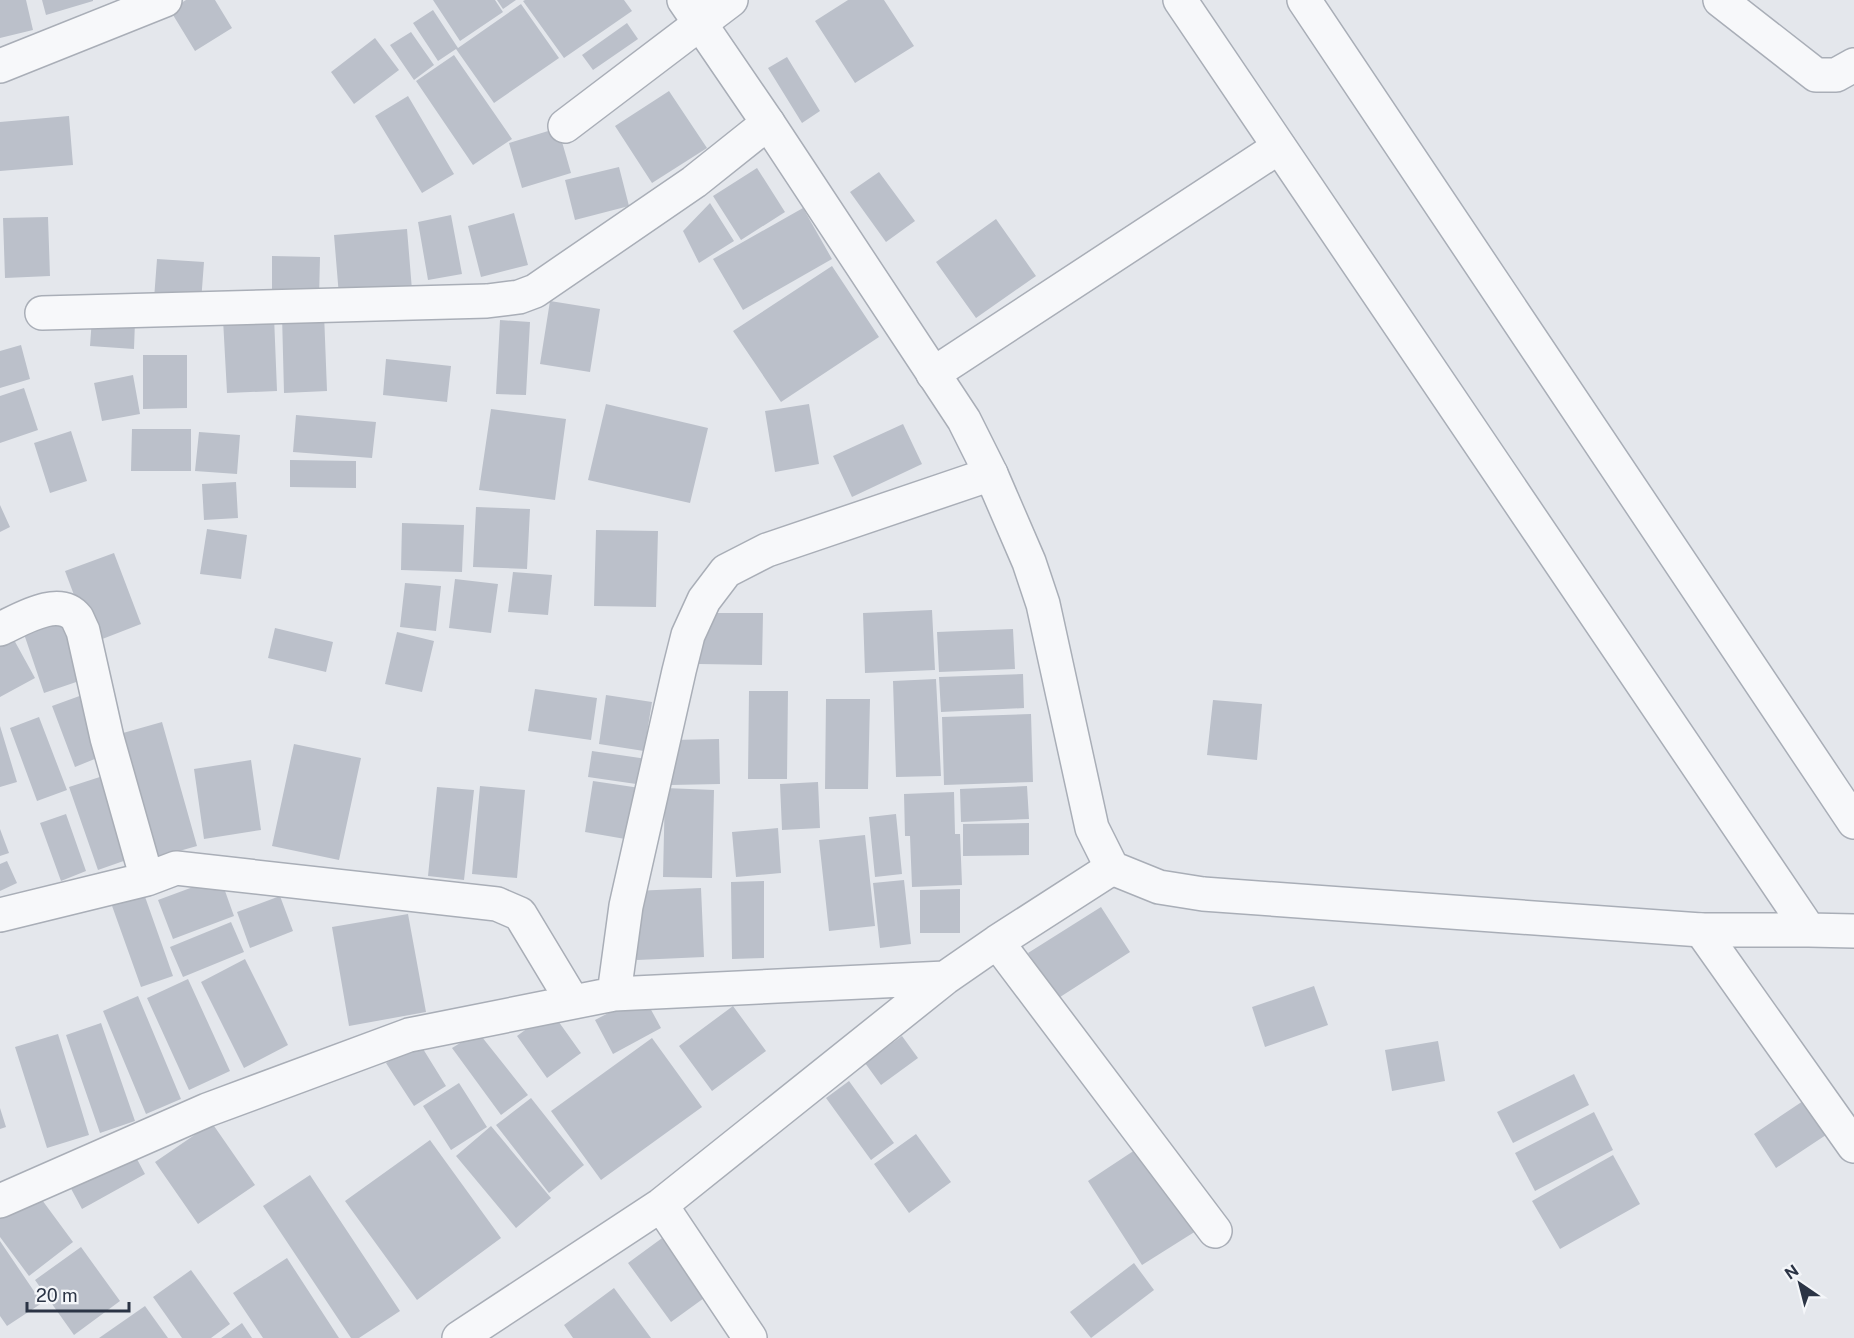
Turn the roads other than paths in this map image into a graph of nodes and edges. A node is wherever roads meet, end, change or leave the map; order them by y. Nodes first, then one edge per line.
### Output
1 (731, 0) edge
2 (1180, 0) edge
3 (1304, 0) edge
4 (1720, 0) edge
5 (150, 3) edge
6 (692, 11) edge
7 (0, 66) edge
8 (1854, 66) edge
9 (768, 123) junction
10 (565, 126) dead end
11 (1279, 147) junction
12 (42, 313) dead end
13 (933, 374) junction
14 (991, 474) junction
15 (0, 629) edge
16 (1854, 822) edge
17 (1112, 868) junction
18 (147, 879) junction
19 (0, 915) edge
20 (1701, 930) junction
21 (1809, 930) junction
22 (1854, 931) edge
23 (997, 942) junction
24 (945, 978) junction
25 (614, 994) junction
26 (573, 1002) junction
27 (1854, 1146) edge
28 (0, 1201) edge
29 (661, 1205) junction
30 (1215, 1231) dead end
31 (459, 1338) edge
32 (750, 1338) edge

1 - 6 street
2 - 11 street
3 - 16 street
4 - 8 street
5 - 7 street
6 - 9 street
6 - 10 street
9 - 12 street
9 - 13 street
11 - 13 street
11 - 21 street
13 - 14 street
14 - 17 street
14 - 25 street
15 - 18 street
17 - 20 street
17 - 23 street
18 - 19 street
18 - 26 street
20 - 21 street
20 - 27 street
21 - 22 street
23 - 24 street
23 - 30 street
24 - 25 street
24 - 29 street
25 - 26 street
26 - 28 street
29 - 31 street
29 - 32 street

